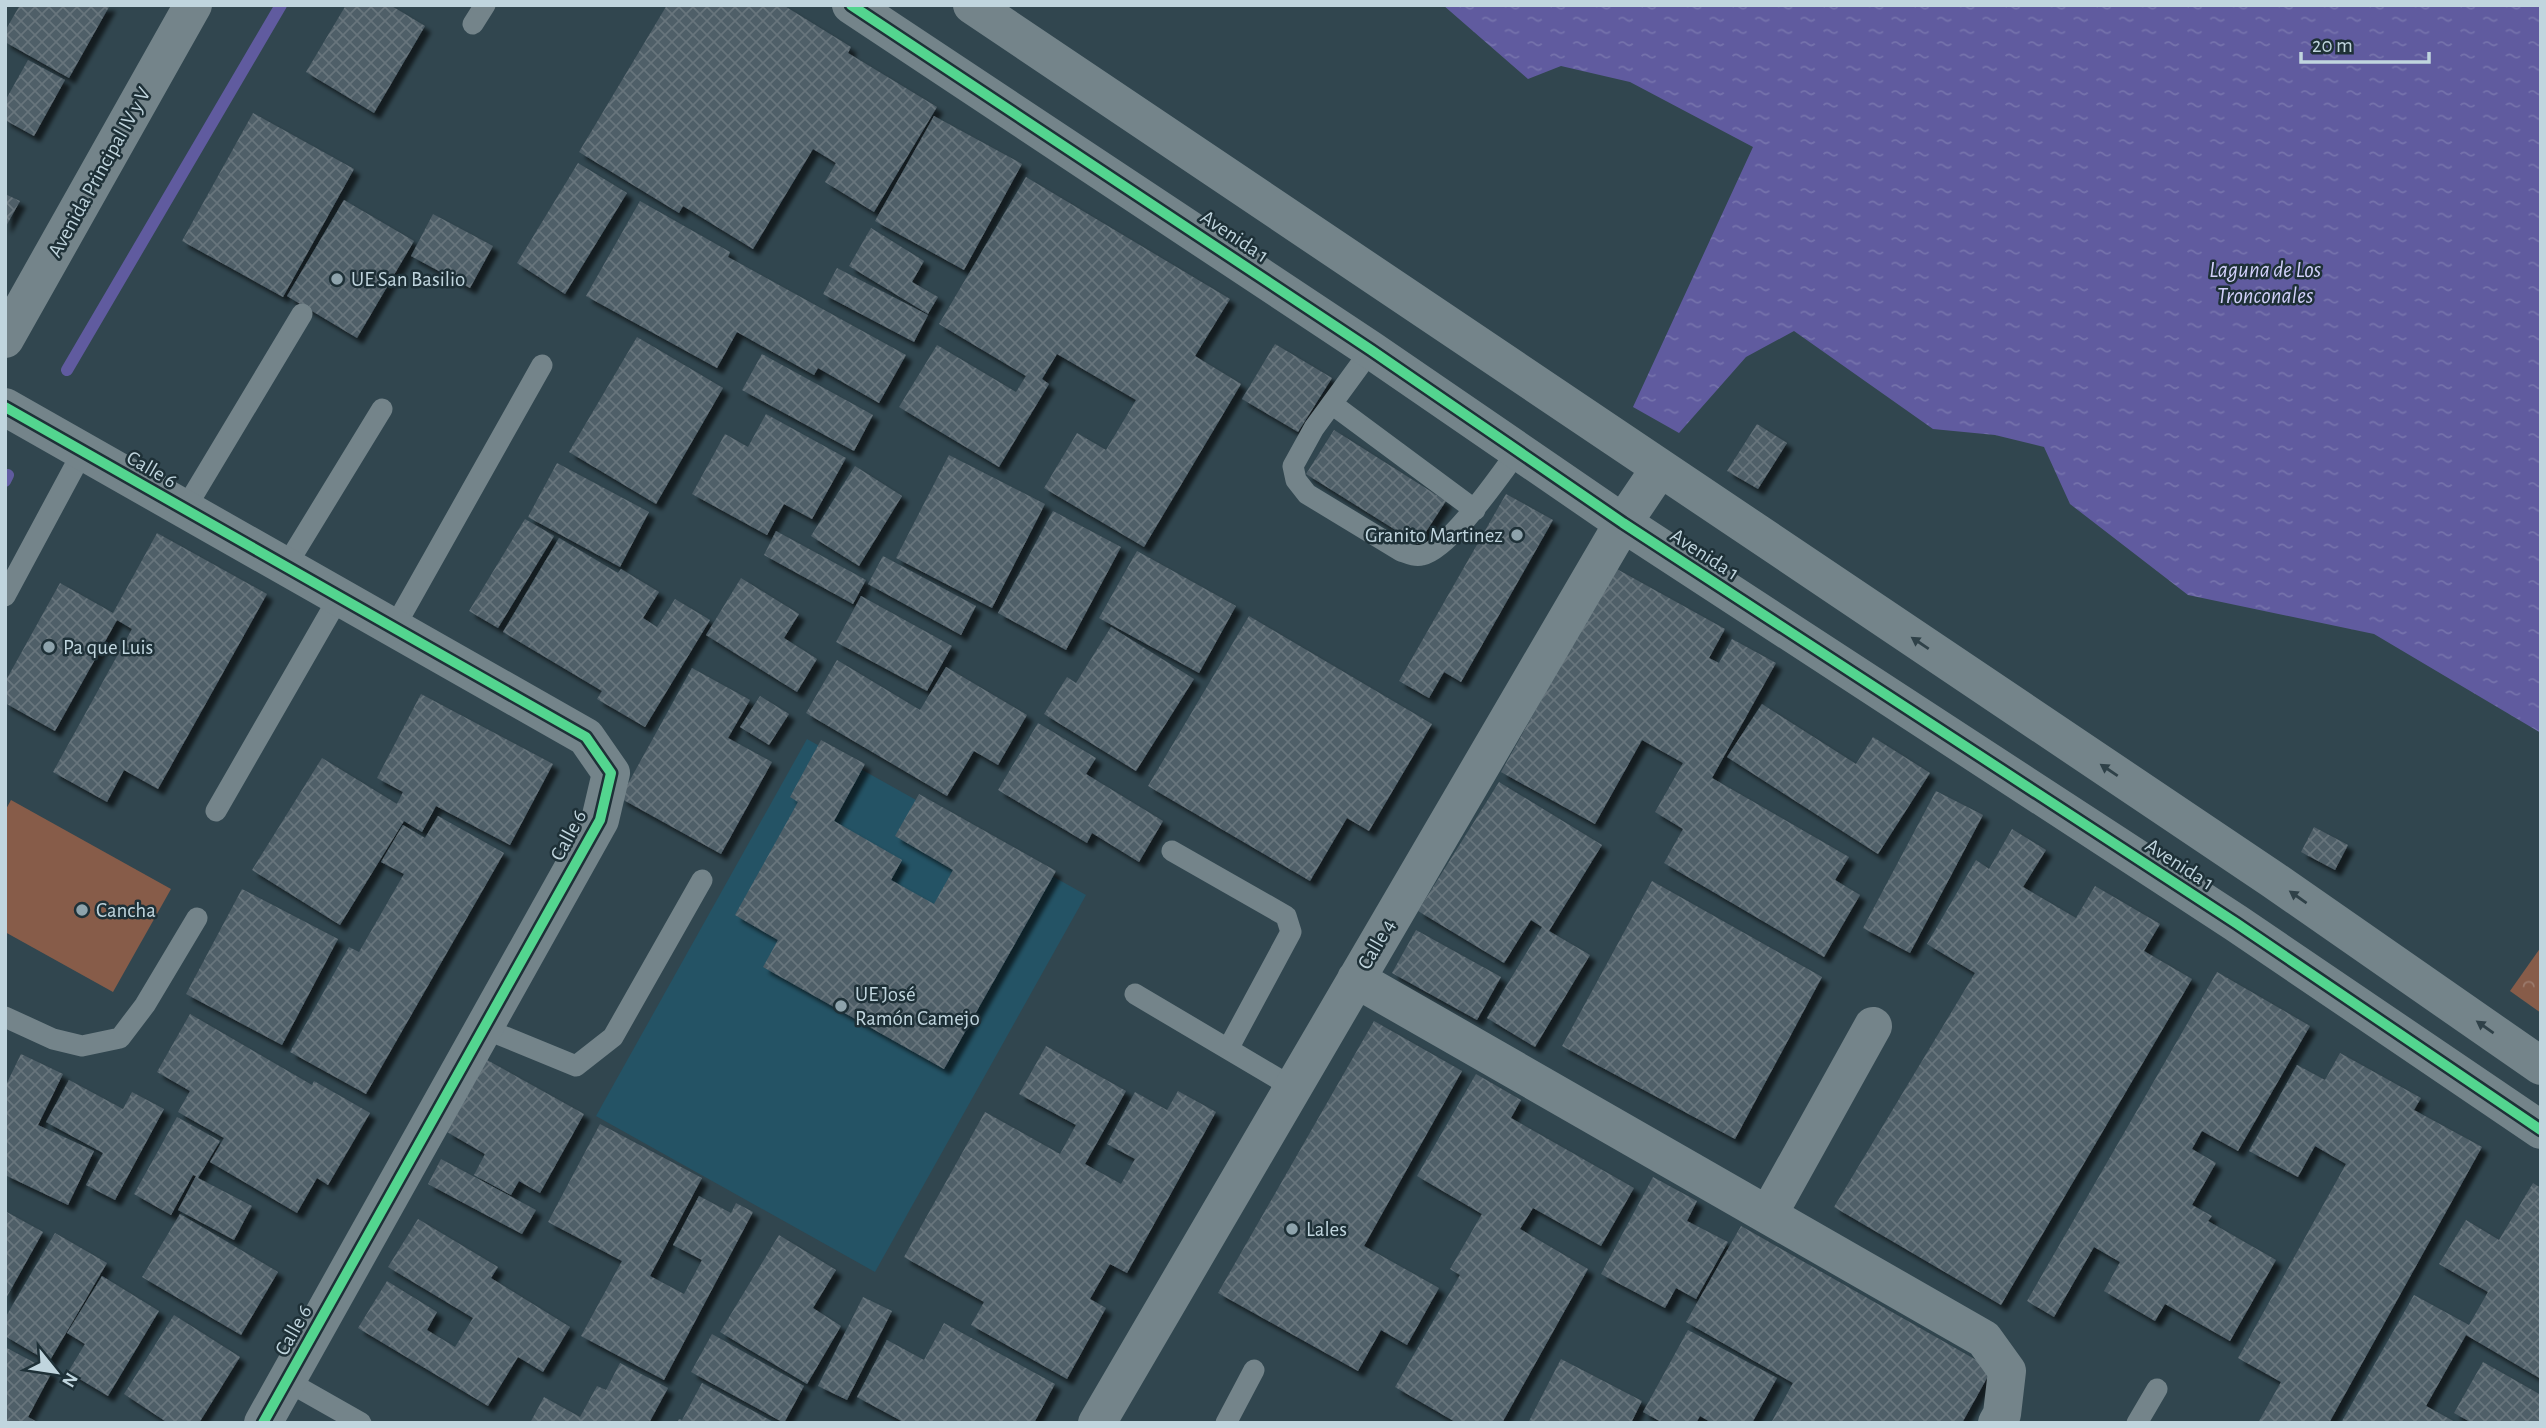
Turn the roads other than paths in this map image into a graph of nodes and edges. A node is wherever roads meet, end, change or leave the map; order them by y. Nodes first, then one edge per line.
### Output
1 (192, 5) edge
2 (485, 5) edge
3 (851, 5) edge
4 (972, 5) edge
5 (473, 24) dead end
6 (302, 314) dead end
7 (5, 339) edge
8 (1371, 350) junction
9 (542, 365) dead end
10 (1332, 404) junction
11 (5, 407) edge
12 (382, 409) dead end
13 (83, 451) junction
14 (1518, 451) junction
15 (1660, 468) junction
16 (185, 509) junction
17 (1475, 510) junction
18 (1623, 523) junction
19 (286, 566) junction
20 (5, 596) edge
21 (339, 597) junction
22 (394, 628) junction
23 (216, 811) dead end
24 (1172, 851) dead end
25 (702, 880) dead end
26 (197, 918) dead end
27 (1356, 979) junction
28 (1135, 994) dead end
29 (5, 1017) edge
30 (1873, 1026) dead end
31 (482, 1028) junction
32 (1228, 1049) junction
33 (2541, 1066) edge
34 (1292, 1087) junction
35 (2541, 1130) edge
36 (1768, 1215) junction
37 (1254, 1370) dead end
38 (287, 1381) junction
39 (2157, 1389) dead end
40 (263, 1423) edge
41 (361, 1423) edge
42 (1097, 1423) edge
43 (1226, 1423) edge
44 (1997, 1423) edge
45 (2137, 1423) edge

1 - 7 street, Avenida Principal IV y V
2 - 5 lane
3 - 8 street, Avenida 1
4 - 15 street, Avenida 1
6 - 16 lane
8 - 10 lane
8 - 14 street, Avenida 1
9 - 22 lane
10 - 17 lane
10 - 17 lane
11 - 13 street, Calle 6
12 - 19 lane
13 - 16 street, Calle 6
13 - 20 lane
14 - 17 lane
14 - 18 street, Avenida 1
15 - 18 street, Calle 4
33 -> 15 street, Avenida 1
16 - 19 street, Calle 6
18 - 27 street, Calle 4
18 - 35 street, Avenida 1
19 - 21 street, Calle 6
21 - 22 street, Calle 6
21 - 23 lane
22 - 31 street, Calle 6
24 - 32 lane
25 - 31 lane
26 - 29 lane
27 - 34 street, Calle 4
27 - 36 street
28 - 32 lane
30 - 36 street
31 - 38 street, Calle 6
32 - 34 lane
34 - 42 street, Calle 4
36 - 44 street
37 - 43 lane
38 - 40 street, Calle 6
38 - 41 lane
39 - 45 lane

